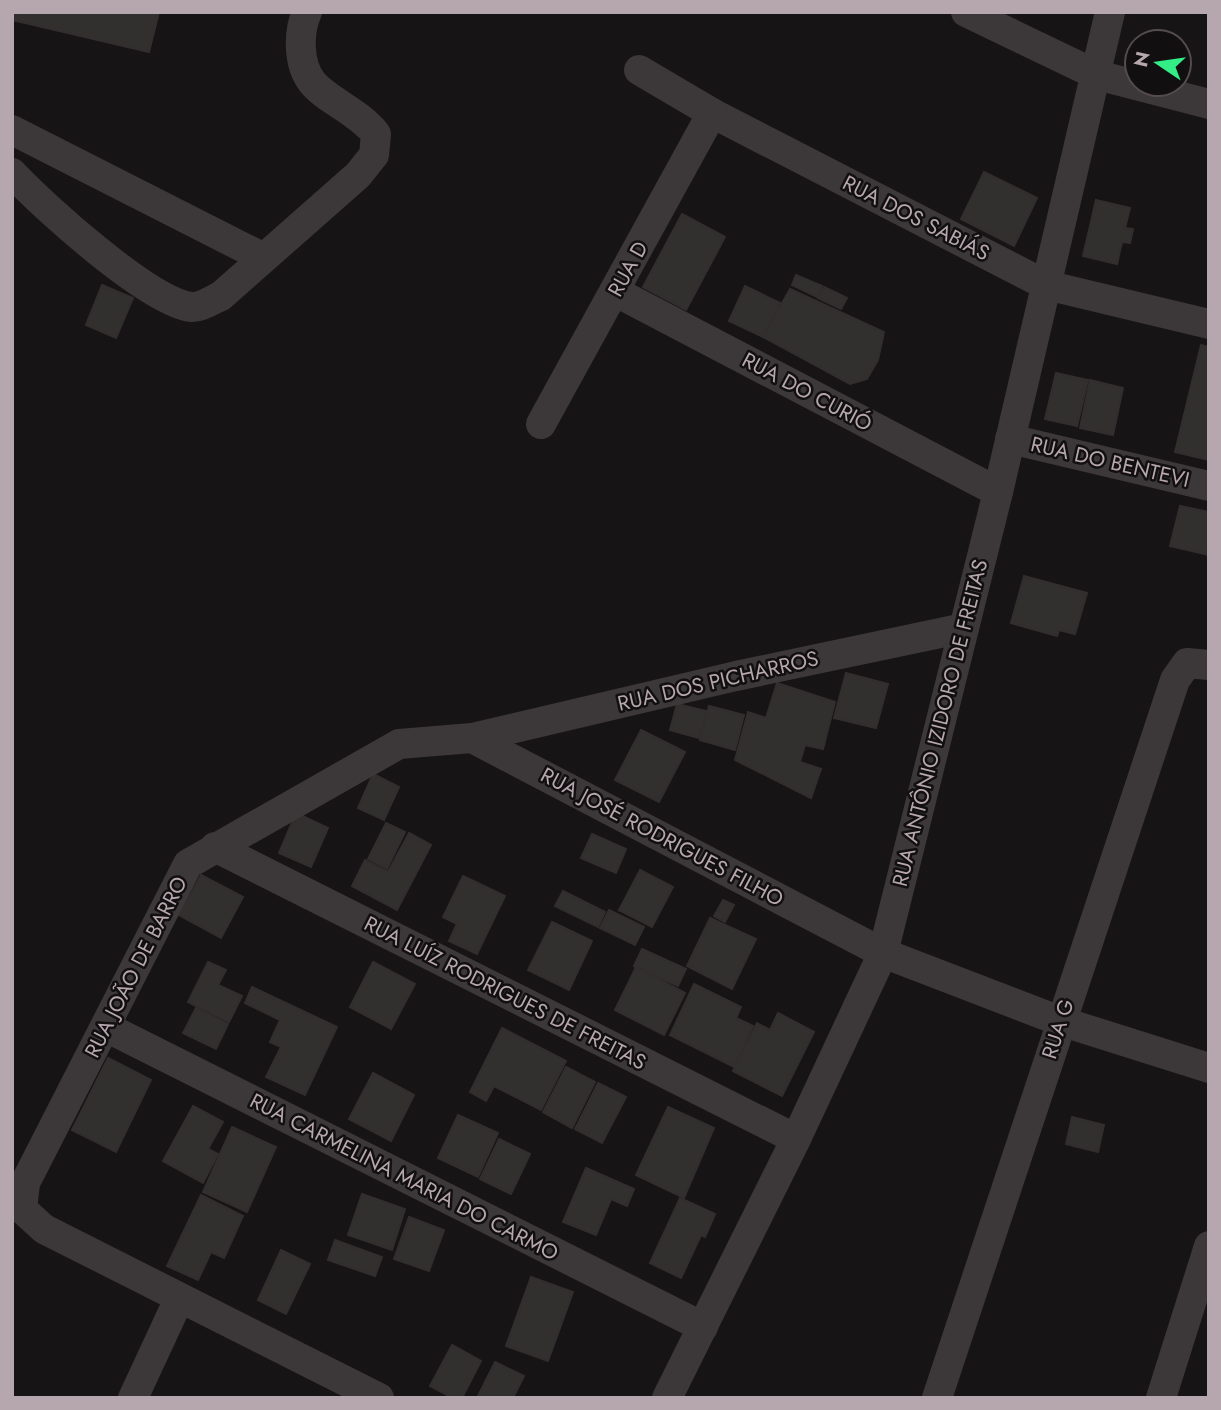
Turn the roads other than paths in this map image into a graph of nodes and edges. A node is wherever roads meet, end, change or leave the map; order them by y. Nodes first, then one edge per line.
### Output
1 (307, 12) edge
2 (966, 12) edge
3 (1110, 12) edge
4 (639, 70) dead end
5 (1097, 75) junction
6 (1209, 104) edge
7 (712, 113) junction
8 (12, 130) edge
9 (12, 173) edge
10 (262, 257) junction
11 (1046, 285) junction
12 (616, 292) junction
13 (1209, 324) edge
14 (541, 424) dead end
15 (1010, 439) junction
16 (1209, 486) edge
17 (998, 492) junction
18 (964, 628) junction
19 (1198, 664) edge
20 (472, 738) junction
21 (215, 847) junction
22 (883, 953) junction
23 (1060, 1021) junction
24 (106, 1027) junction
25 (1209, 1068) edge
26 (796, 1139) junction
27 (1209, 1245) edge
28 (179, 1299) junction
29 (703, 1327) junction
30 (133, 1398) edge
31 (379, 1398) edge
32 (667, 1398) edge
33 (937, 1398) edge
34 (1161, 1398) edge

1 - 10 street
2 - 5 street
3 - 5 street, RUA ANTÔNIO IZIDORO DE FREITAS
4 - 7 street, RUA DOS SABIÁS
5 - 6 street
5 - 11 street, RUA ANTÔNIO IZIDORO DE FREITAS
7 - 11 street, RUA DOS SABIÁS
7 - 12 street, RUA D
8 - 10 street
9 - 10 street
11 - 13 street, RUA DOS SABIÁS
11 - 15 street, RUA ANTÔNIO IZIDORO DE FREITAS
12 - 14 street, RUA D
12 - 17 street, RUA DO CURIÓ
15 - 16 street, RUA DO BENTEVI
15 - 17 street, RUA ANTÔNIO IZIDORO DE FREITAS
17 - 18 street, RUA ANTÔNIO IZIDORO DE FREITAS
18 - 20 street, RUA DOS PICHARROS
18 - 22 street, RUA ANTÔNIO IZIDORO DE FREITAS
19 - 23 street, RUA G
20 - 21 street, RUA JOÃO DE BARRO
20 - 22 street, RUA JOSÉ RODRIGUES FILHO
21 - 24 street, RUA JOÃO DE BARRO
21 - 26 street, RUA LUÍZ RODRIGUES DE FREITAS
22 - 23 street, RUA JOSÉ RODRIGUES FILHO
22 - 26 street, RUA ANTÔNIO IZIDORO DE FREITAS
23 - 25 street, RUA JOSÉ RODRIGUES FILHO
23 - 33 street, RUA G
24 - 28 street, RUA JOÃO DE BARRO
24 - 29 street, RUA CARMELINA MARIA DO CARMO
26 - 29 street, RUA ANTÔNIO IZIDORO DE FREITAS
27 - 34 street
28 - 30 street
28 - 31 street
29 - 32 street, RUA ANTÔNIO IZIDORO DE FREITAS

